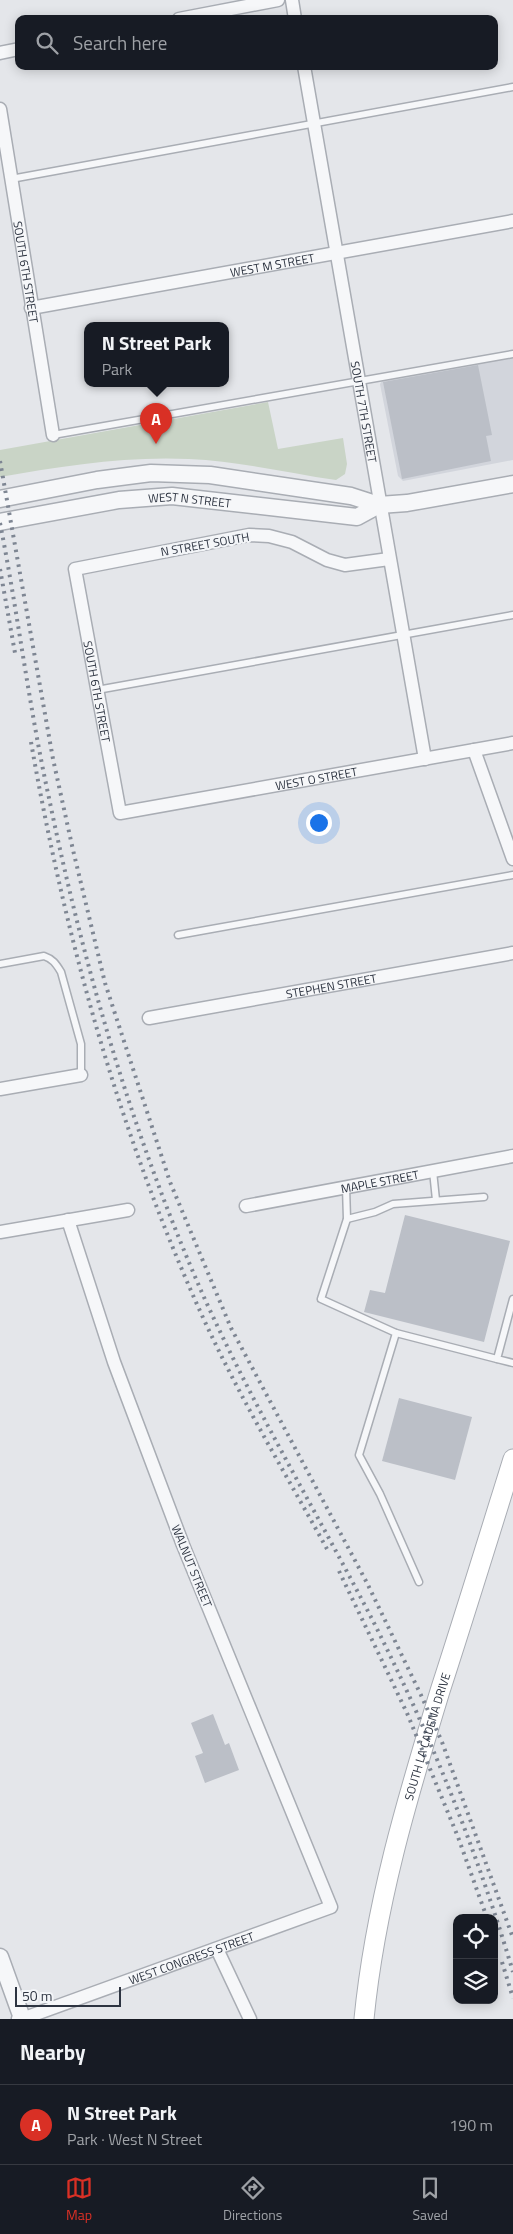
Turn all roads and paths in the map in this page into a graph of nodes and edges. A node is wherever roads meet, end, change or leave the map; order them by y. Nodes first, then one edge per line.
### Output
1 (278, 0) edge
2 (292, 0) edge
3 (201, 15) edge
4 (295, 15) edge
5 (15, 51) edge
6 (0, 53) edge
7 (305, 70) edge
8 (513, 87) edge
9 (0, 109) edge
10 (313, 123) junction
11 (11, 179) junction
12 (513, 221) edge
13 (336, 252) junction
14 (31, 308) junction
15 (513, 354) edge
16 (358, 381) junction
17 (53, 435) joint
18 (513, 484) edge
19 (0, 499) edge
20 (379, 505) junction
21 (0, 522) edge
22 (389, 558) junction
23 (75, 569) joint
24 (513, 615) edge
25 (402, 634) junction
26 (98, 690) junction
27 (513, 743) edge
28 (474, 750) junction
29 (425, 759) junction
30 (120, 813) joint
31 (513, 859) edge
32 (513, 875) edge
33 (178, 935) dead end
34 (513, 953) edge
35 (0, 964) edge
36 (149, 1018) dead end
37 (81, 1075) joint
38 (0, 1090) edge
39 (513, 1156) edge
40 (433, 1171) junction
41 (346, 1187) junction
42 (484, 1197) dead end
43 (436, 1200) junction
44 (246, 1206) dead end
45 (128, 1210) dead end
46 (346, 1219) junction
47 (68, 1220) junction
48 (0, 1232) edge
49 (513, 1299) edge
50 (396, 1332) junction
51 (497, 1359) junction
52 (513, 1362) edge
53 (513, 1459) edge
54 (419, 1582) dead end
55 (331, 1907) joint
56 (217, 1949) junction
57 (0, 1957) edge
58 (21, 2019) edge
59 (250, 2019) edge
60 (364, 2019) edge

1 - 3 street
2 - 4 street
5 - 6 street
7 - 10 street, SOUTH 7TH STREET
8 - 10 lane
9 - 11 street, SOUTH 6TH STREET
10 - 11 lane
10 - 13 street, SOUTH 7TH STREET
11 - 14 street, SOUTH 6TH STREET
12 - 13 street, WEST M STREET
13 - 14 street, WEST M STREET
13 - 16 street, SOUTH 7TH STREET
14 - 17 street, SOUTH 6TH STREET
15 - 16 lane
16 - 17 lane
16 - 20 street, SOUTH 7TH STREET
18 - 20 street, WEST N STREET
19 - 20 street, WEST N STREET
20 - 21 street, WEST N STREET
20 - 22 street, SOUTH 7TH STREET
22 - 23 street, N STREET SOUTH
22 - 25 street, SOUTH 7TH STREET
23 - 26 street, SOUTH 6TH STREET
24 - 25 lane
25 - 26 lane
25 - 29 street, SOUTH 7TH STREET
26 - 30 street, SOUTH 6TH STREET
27 - 28 street, WEST O STREET
28 - 29 street, WEST O STREET
28 - 31 street
29 - 30 street, WEST O STREET
32 - 33 lane
34 - 36 street, STEPHEN STREET
35 - 37 lane
37 - 38 street
39 - 40 street, MAPLE STREET
40 - 41 street, MAPLE STREET
40 - 43 lane
41 - 44 street, MAPLE STREET
41 - 46 lane
42 - 43 lane
43 - 46 lane
45 - 47 street
46 - 50 lane
47 - 48 street
47 - 55 street, WALNUT STREET
49 - 51 lane
50 - 51 lane
50 - 54 lane
51 - 52 lane
53 - 60 main road, SOUTH LA CADENA DRIVE
55 - 56 street, WEST CONGRESS STREET
56 - 58 street, WEST CONGRESS STREET
56 - 59 street
57 - 58 street

